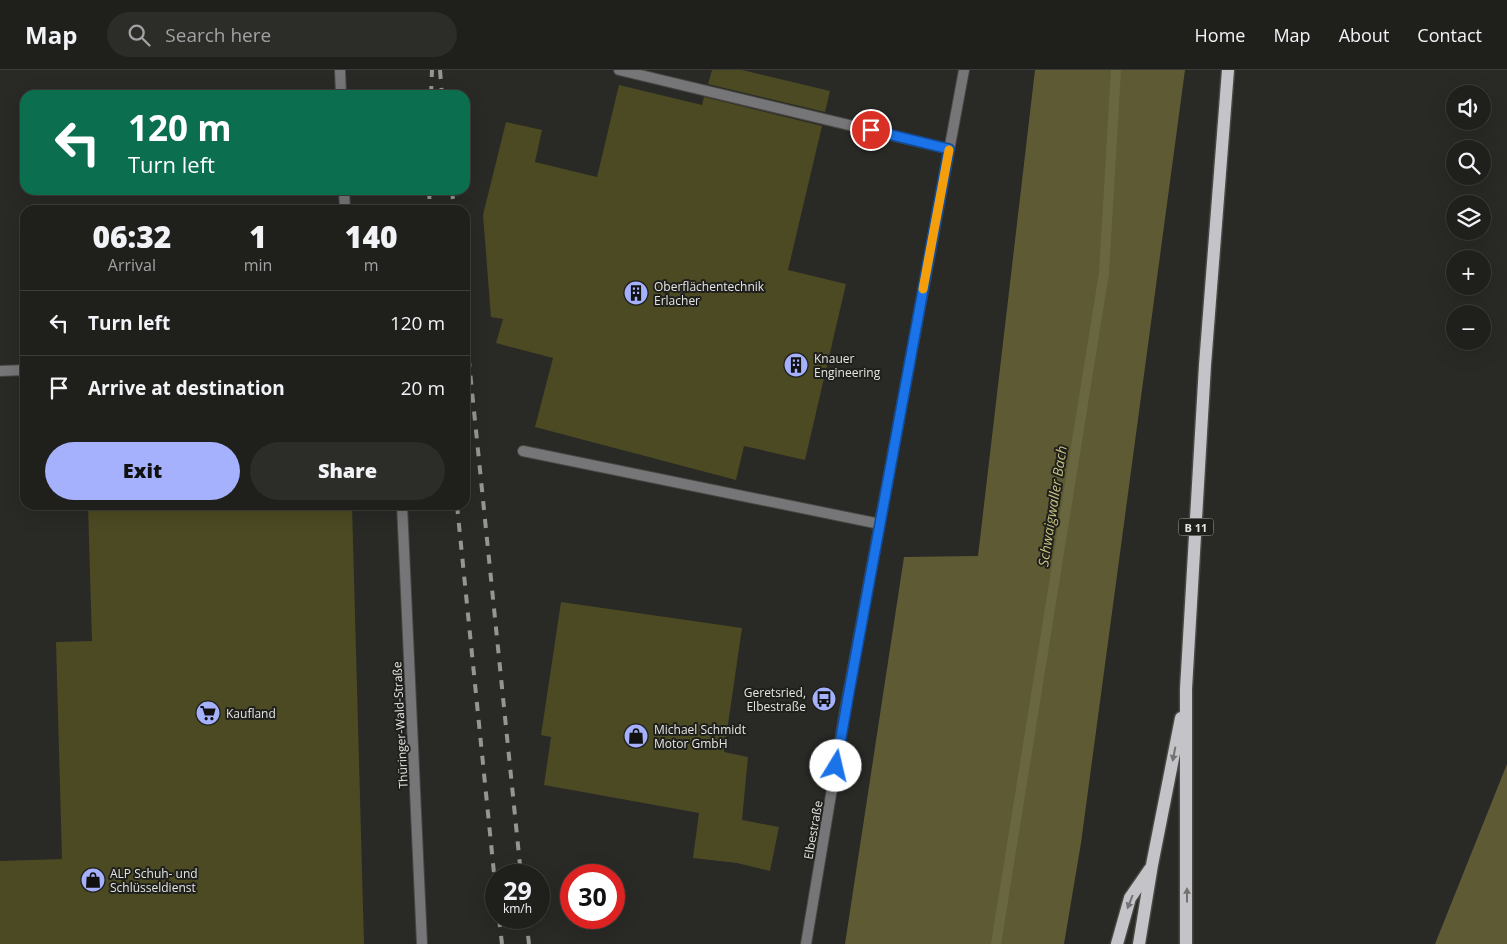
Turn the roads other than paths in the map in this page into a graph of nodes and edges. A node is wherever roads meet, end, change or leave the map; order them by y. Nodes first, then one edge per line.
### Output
1 (340, 70) edge
2 (619, 70) edge
3 (964, 70) edge
4 (1228, 70) edge
5 (340, 90) edge
6 (949, 149) junction
7 (20, 370) edge
8 (0, 371) edge
9 (523, 451) dead end
10 (402, 510) edge
11 (880, 524) junction
12 (1186, 689) junction
13 (1152, 865) junction
14 (422, 944) edge
15 (806, 944) edge
16 (1117, 944) edge
17 (1139, 944) edge
18 (1186, 944) edge

1 - 5 street
2 - 6 street
3 - 6 street, Elbestraße
4 - 12 main road, B 11
6 - 11 street, Elbestraße
7 - 8 street
9 - 11 street
10 - 14 street, Thüringer-Wald-Straße
11 - 15 street, Elbestraße
12 -> 13 main road, B 11
18 -> 12 main road, B 11
13 -> 16 main road
13 - 17 main road, B 11

